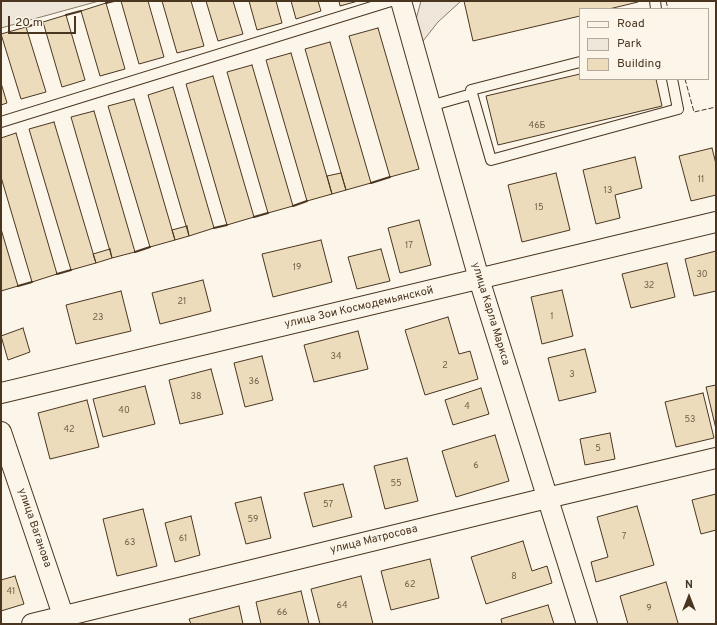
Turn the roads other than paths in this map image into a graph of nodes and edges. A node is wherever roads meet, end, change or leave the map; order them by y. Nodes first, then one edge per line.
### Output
1 (391, 1) edge
2 (401, 1) edge
3 (579, 62) edge
4 (672, 80) edge
5 (472, 94) junction
6 (430, 106) junction
7 (1, 122) edge
8 (716, 222) edge
9 (479, 279) junction
10 (1, 393) edge
11 (1, 432) edge
12 (716, 458) edge
13 (547, 498) junction
14 (65, 620) edge
15 (32, 624) edge
16 (586, 624) edge

1 - 7 lane
2 - 6 street, улица Карла Маркса
3 - 5 lane
4 - 5 lane
5 - 6 lane
6 - 9 street, улица Карла Маркса
8 - 9 street, улица Зои Космодемьянской
9 - 10 street, улица Зои Космодемьянской
9 - 13 street, улица Карла Маркса
11 - 14 street, улица Ваганова
12 - 13 street, улица Матросова
13 - 14 street, улица Матросова
13 - 16 street, улица Карла Маркса
14 - 15 street, улица Матросова

